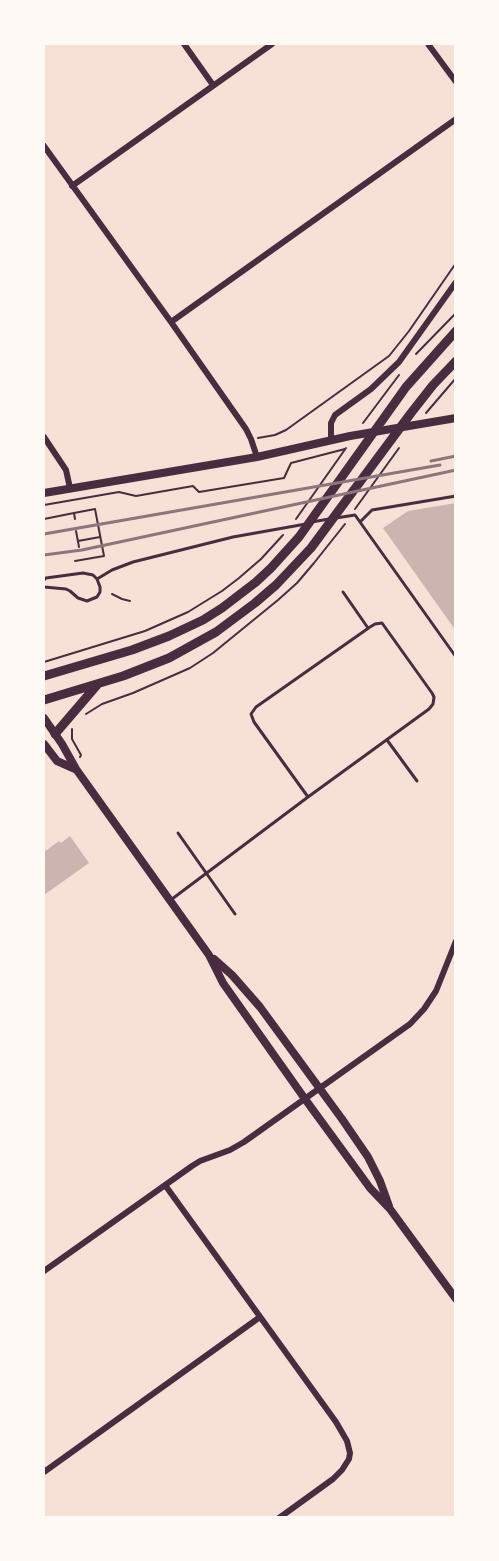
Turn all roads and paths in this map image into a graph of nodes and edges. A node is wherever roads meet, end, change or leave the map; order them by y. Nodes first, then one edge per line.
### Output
1 (184, 44) edge
2 (272, 44) edge
3 (428, 44) edge
4 (456, 82) edge
5 (213, 85) junction
6 (456, 119) edge
7 (44, 146) edge
8 (72, 186) junction
9 (456, 263) edge
10 (456, 282) edge
11 (456, 313) edge
12 (171, 322) junction
13 (456, 331) edge
14 (416, 355) dead end
15 (456, 361) edge
16 (399, 376) dead end
17 (456, 378) edge
18 (422, 418) dead end
19 (456, 418) edge
20 (360, 427) dead end
21 (44, 437) edge
22 (251, 439) junction
23 (332, 440) junction
24 (403, 442) dead end
25 (257, 457) junction
26 (70, 488) junction
27 (44, 493) edge
28 (456, 496) edge
29 (44, 505) edge
30 (74, 513) junction
31 (354, 514) junction
32 (44, 519) edge
33 (75, 519) dead end
34 (347, 520) dead end
35 (295, 521) dead end
36 (360, 522) junction
37 (342, 528) dead end
38 (76, 531) dead end
39 (287, 531) dead end
40 (100, 537) junction
41 (78, 541) junction
42 (79, 547) dead end
43 (75, 561) dead end
44 (97, 579) junction
45 (44, 580) edge
46 (44, 587) edge
47 (343, 592) dead end
48 (112, 594) dead end
49 (130, 601) dead end
50 (368, 628) junction
51 (456, 657) edge
52 (44, 662) edge
53 (44, 676) edge
54 (97, 685) junction
55 (44, 700) edge
56 (44, 718) edge
57 (55, 734) junction
58 (387, 740) junction
59 (44, 745) edge
60 (76, 769) junction
61 (417, 781) dead end
62 (308, 797) junction
63 (178, 833) dead end
64 (207, 874) junction
65 (170, 901) junction
66 (235, 914) dead end
67 (456, 942) edge
68 (209, 955) junction
69 (452, 963) edge
70 (320, 1088) junction
71 (305, 1099) junction
72 (165, 1185) junction
73 (390, 1209) junction
74 (44, 1271) edge
75 (456, 1299) edge
76 (260, 1317) junction
77 (44, 1472) edge
78 (279, 1518) edge

1 - 5 street
2 - 5 street
3 - 4 street
5 - 8 street
6 - 12 street
7 - 8 street
8 - 12 street
9 - 22 path
10 - 23 street
11 - 14 path
12 - 22 street
13 - 53 main road
15 - 54 main road
16 - 20 path
17 - 18 path
19 - 23 main road
21 - 26 street
22 - 25 street
23 - 25 main road
24 - 31 path
25 - 26 main road
26 - 27 main road
28 - 36 lane
29 - 35 path
30 - 32 path
30 - 33 path
30 - 40 path
31 - 36 lane
31 - 44 lane
34 - 37 path
36 - 51 lane
38 - 41 path
39 - 52 path
40 - 41 path
40 - 43 path
41 - 42 path
44 - 45 lane
44 - 46 lane
47 - 50 lane
48 - 49 path
50 - 58 lane
50 - 62 lane
54 - 55 main road
54 - 57 main road
56 - 57 main road
57 - 60 main road
58 - 61 lane
58 - 62 lane
59 - 60 main road
60 - 65 main road
62 - 64 lane
63 - 64 lane
64 - 65 lane
64 - 66 lane
65 - 68 main road
67 - 69 street
68 - 70 main road
68 - 71 main road
69 - 70 street
70 - 71 street
70 - 73 main road
71 - 72 street
71 - 73 main road
72 - 74 street
72 - 76 street
73 - 75 main road
76 - 77 street
76 - 78 street

